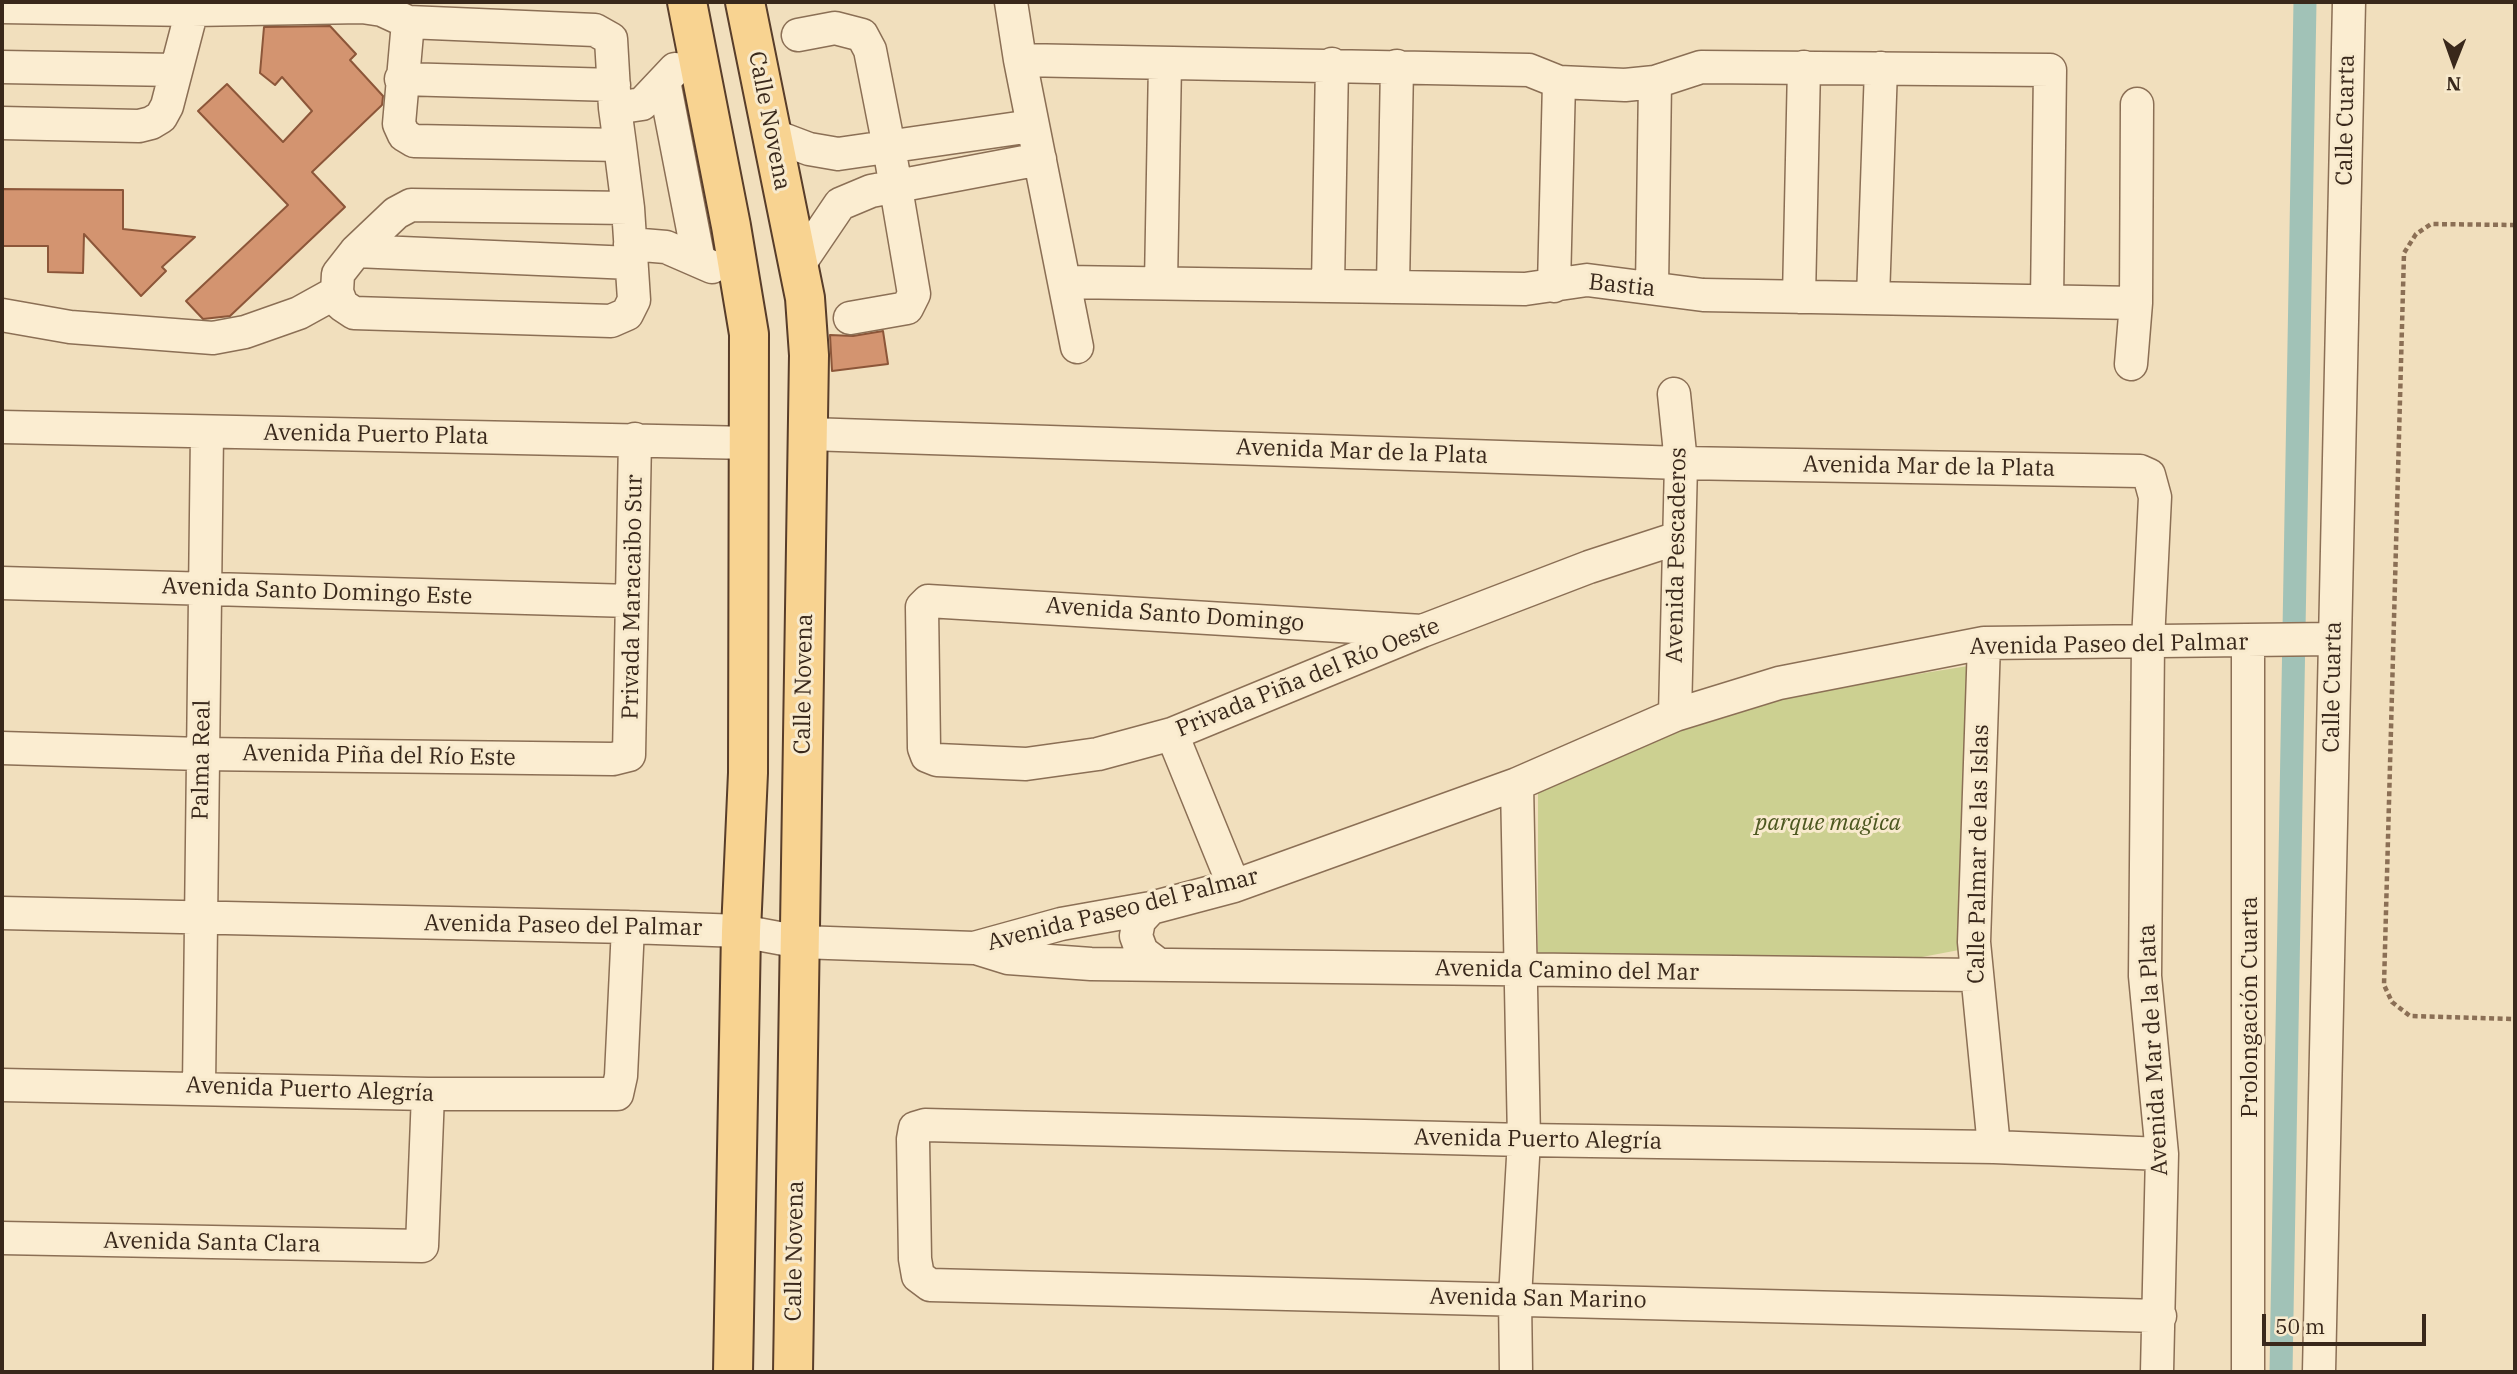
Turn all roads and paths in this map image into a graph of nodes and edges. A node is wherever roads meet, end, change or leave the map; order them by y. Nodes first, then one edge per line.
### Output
1 (687, 2) edge
2 (745, 2) edge
3 (1011, 2) edge
4 (2349, 2) edge
5 (2, 7) edge
6 (192, 10) junction
7 (408, 22) junction
8 (798, 35) dead end
9 (695, 45) junction
10 (1020, 60) junction
11 (1165, 63) junction
12 (1332, 64) junction
13 (1397, 66) junction
14 (2, 67) edge
15 (1804, 68) junction
16 (1881, 68) junction
17 (176, 70) junction
18 (401, 79) junction
19 (664, 82) junction
20 (1559, 82) junction
21 (1655, 82) junction
22 (615, 96) junction
23 (2137, 104) dead end
24 (2, 123) edge
25 (1032, 126) junction
26 (772, 135) junction
27 (620, 145) junction
28 (888, 147) junction
29 (1040, 159) junction
30 (894, 186) junction
31 (628, 208) junction
32 (2515, 225) edge
33 (356, 251) junction
34 (631, 253) junction
35 (699, 261) junction
36 (798, 266) junction
37 (740, 279) junction
38 (1066, 282) junction
39 (1161, 283) junction
40 (1328, 285) junction
41 (1393, 286) junction
42 (1554, 286) junction
43 (1652, 288) junction
44 (337, 292) junction
45 (1799, 297) junction
46 (1873, 298) junction
47 (2047, 301) junction
48 (2136, 303) junction
49 (2, 316) edge
50 (850, 318) dead end
51 (1077, 347) dead end
52 (2131, 364) dead end
53 (1674, 394) dead end
54 (2, 427) edge
55 (207, 433) junction
56 (809, 434) junction
57 (635, 439) junction
58 (751, 443) junction
59 (1681, 463) junction
60 (1678, 538) junction
61 (2, 583) edge
62 (206, 588) junction
63 (632, 601) junction
64 (1422, 631) junction
65 (2323, 639) junction
66 (2148, 641) junction
67 (2255, 642) junction
68 (1984, 643) junction
69 (1675, 715) junction
70 (1172, 734) junction
71 (2, 748) edge
72 (201, 754) junction
73 (629, 755) joint
74 (927, 756) joint
75 (1517, 784) junction
76 (1234, 886) junction
77 (1151, 908) junction
78 (2, 913) edge
79 (200, 918) junction
80 (1061, 924) junction
81 (628, 927) junction
82 (741, 931) junction
83 (800, 942) junction
84 (974, 948) junction
85 (1159, 965) junction
86 (1522, 971) junction
87 (1975, 975) junction
88 (2515, 1019) edge
89 (2, 1085) edge
90 (199, 1087) junction
91 (428, 1094) junction
92 (1524, 1140) junction
93 (1994, 1147) junction
94 (2162, 1154) junction
95 (2, 1238) edge
96 (919, 1276) joint
97 (1515, 1298) junction
98 (2161, 1316) junction
99 (733, 1372) edge
100 (793, 1372) edge
101 (1516, 1372) edge
102 (2157, 1372) edge
103 (2248, 1372) edge
104 (2319, 1372) edge

1 - 9 main road
2 - 26 main road, Calle Novena
3 - 10 street
4 - 65 street, Calle Cuarta
5 - 6 street
6 - 7 street
6 - 17 street
7 - 18 street
7 - 22 street
8 - 28 street
9 - 19 street
9 - 37 main road
10 - 11 street
10 - 25 street
11 - 12 street
11 - 39 street
12 - 13 street
12 - 40 street
13 - 20 street
13 - 41 street
14 - 17 street
15 - 16 street
15 - 21 street
15 - 45 street
16 - 46 street
16 - 47 street
17 - 24 street
18 - 22 street
18 - 27 street
19 - 22 street
19 - 35 street
20 - 21 street
20 - 42 street
21 - 43 street
22 - 27 street
23 - 48 street
25 - 28 street
25 - 29 street
26 - 28 street
26 - 36 main road, Calle Novena
27 - 31 street
28 - 30 street
29 - 30 street
29 - 38 street
30 - 36 street
30 - 50 street
31 - 33 street
31 - 34 street
32 - 88 path
33 - 34 street
33 - 44 street
34 - 35 street
34 - 44 street
35 - 37 street
36 - 56 main road, Calle Novena
37 - 58 main road
38 - 39 street, Bastia
38 - 51 street
39 - 40 street, Bastia
40 - 41 street, Bastia
41 - 42 street, Bastia
42 - 43 street, Bastia
43 - 45 street, Bastia
44 - 49 street
45 - 46 street, Bastia
46 - 47 street, Bastia
47 - 48 street, Bastia
48 - 52 street
53 - 59 street, Avenida Pescaderos
54 - 55 street, Avenida Puerto Plata
55 - 57 street, Avenida Puerto Plata
55 - 62 street, Palma Real
56 - 59 street, Avenida Mar de la Plata
56 - 83 main road, Calle Novena
57 - 58 street, Avenida Puerto Plata
57 - 63 street, Privada Maracaibo Sur
58 - 82 main road
59 - 60 street, Avenida Pescaderos
59 - 66 street, Avenida Mar de la Plata
60 - 64 street, Privada Piña del Río Oeste
60 - 69 street, Avenida Pescaderos
61 - 62 street, Avenida Santo Domingo Este
62 - 63 street, Avenida Santo Domingo Este
62 - 72 street, Palma Real
63 - 73 street, Privada Maracaibo Sur
64 - 70 street, Privada Piña del Río Oeste
64 - 74 street, Avenida Santo Domingo
65 - 67 street, Avenida Paseo del Palmar
65 - 104 street, Calle Cuarta
66 - 67 street, Avenida Paseo del Palmar
66 - 68 street, Avenida Paseo del Palmar
66 - 94 street, Avenida Mar de la Plata
67 - 103 street, Prolongación Cuarta
68 - 69 street, Avenida Paseo del Palmar
68 - 87 street, Calle Palmar de las Islas
69 - 75 street, Avenida Paseo del Palmar
70 - 74 street, Privada Piña del Río Oeste
70 - 76 street
71 - 72 street, Avenida Piña del Río Este
72 - 73 street, Avenida Piña del Río Este
72 - 79 street, Palma Real
75 - 76 street, Avenida Paseo del Palmar
75 - 86 street
76 - 77 street, Avenida Paseo del Palmar
77 - 80 street, Avenida Paseo del Palmar
77 - 85 street
78 - 79 street, Avenida Paseo del Palmar
79 - 81 street, Avenida Paseo del Palmar
79 - 90 street, Palma Real
80 - 84 street, Avenida Paseo del Palmar
80 - 85 street, Avenida Camino del Mar
81 - 82 street, Avenida Paseo del Palmar
81 - 91 street, Avenida Puerto Alegría
82 - 83 street, Avenida Paseo del Palmar
82 - 99 main road
83 - 84 street, Avenida Paseo del Palmar
83 - 100 main road, Calle Novena
84 - 85 street, Avenida Camino del Mar
85 - 86 street, Avenida Camino del Mar
86 - 87 street, Avenida Camino del Mar
86 - 92 street
87 - 93 street, Calle Palmar de las Islas
89 - 90 street, Avenida Puerto Alegría
90 - 91 street, Avenida Puerto Alegría
91 - 95 street, Avenida Santa Clara
92 - 93 street, Avenida Puerto Alegría
92 - 96 street, Avenida Puerto Alegría
92 - 97 street
93 - 94 street, Avenida Puerto Alegría
94 - 98 street, Avenida Mar de la Plata
96 - 97 street, Avenida San Marino
97 - 98 street, Avenida San Marino
97 - 101 street
98 - 102 street, Avenida Mar de la Plata

